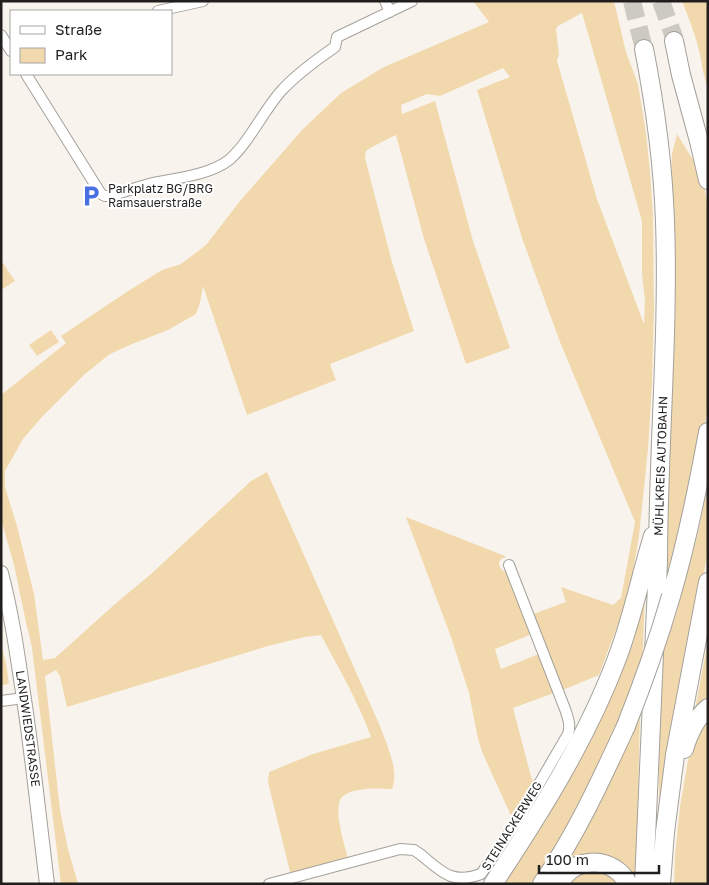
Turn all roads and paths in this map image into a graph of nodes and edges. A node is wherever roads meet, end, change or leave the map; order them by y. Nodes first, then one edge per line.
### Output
1 (203, 1) edge
2 (385, 1) edge
3 (412, 1) edge
4 (162, 10) edge
5 (390, 12) junction
6 (1, 35) edge
7 (644, 49) tunnel mouth
8 (8, 50) edge
9 (27, 75) edge
10 (708, 148) edge
11 (708, 180) edge
12 (708, 432) edge
13 (658, 519) junction
14 (509, 565) dead end
15 (1, 573) edge
16 (708, 582) edge
17 (24, 698) junction
18 (1, 701) edge
19 (708, 708) edge
20 (47, 884) edge
21 (269, 884) edge
22 (493, 884) edge
23 (542, 884) edge
24 (560, 884) edge
25 (628, 884) edge
26 (644, 884) edge
27 (661, 884) edge
28 (668, 884) edge

1 - 4 street
2 - 5 street
3 - 5 street
5 - 9 street
6 - 8 street
7 - 13 highway, MÜHLKREIS AUTOBAHN
10 - 11 highway
12 - 23 highway, bridge
13 - 22 highway
13 - 26 highway, MÜHLKREIS AUTOBAHN
14 - 21 street, STEINACKERWEG
15 - 17 main road, LANDWIEDSTRASSE
16 - 27 highway
17 - 18 street
17 - 20 main road, LANDWIEDSTRASSE
19 - 28 highway
24 - 25 highway

